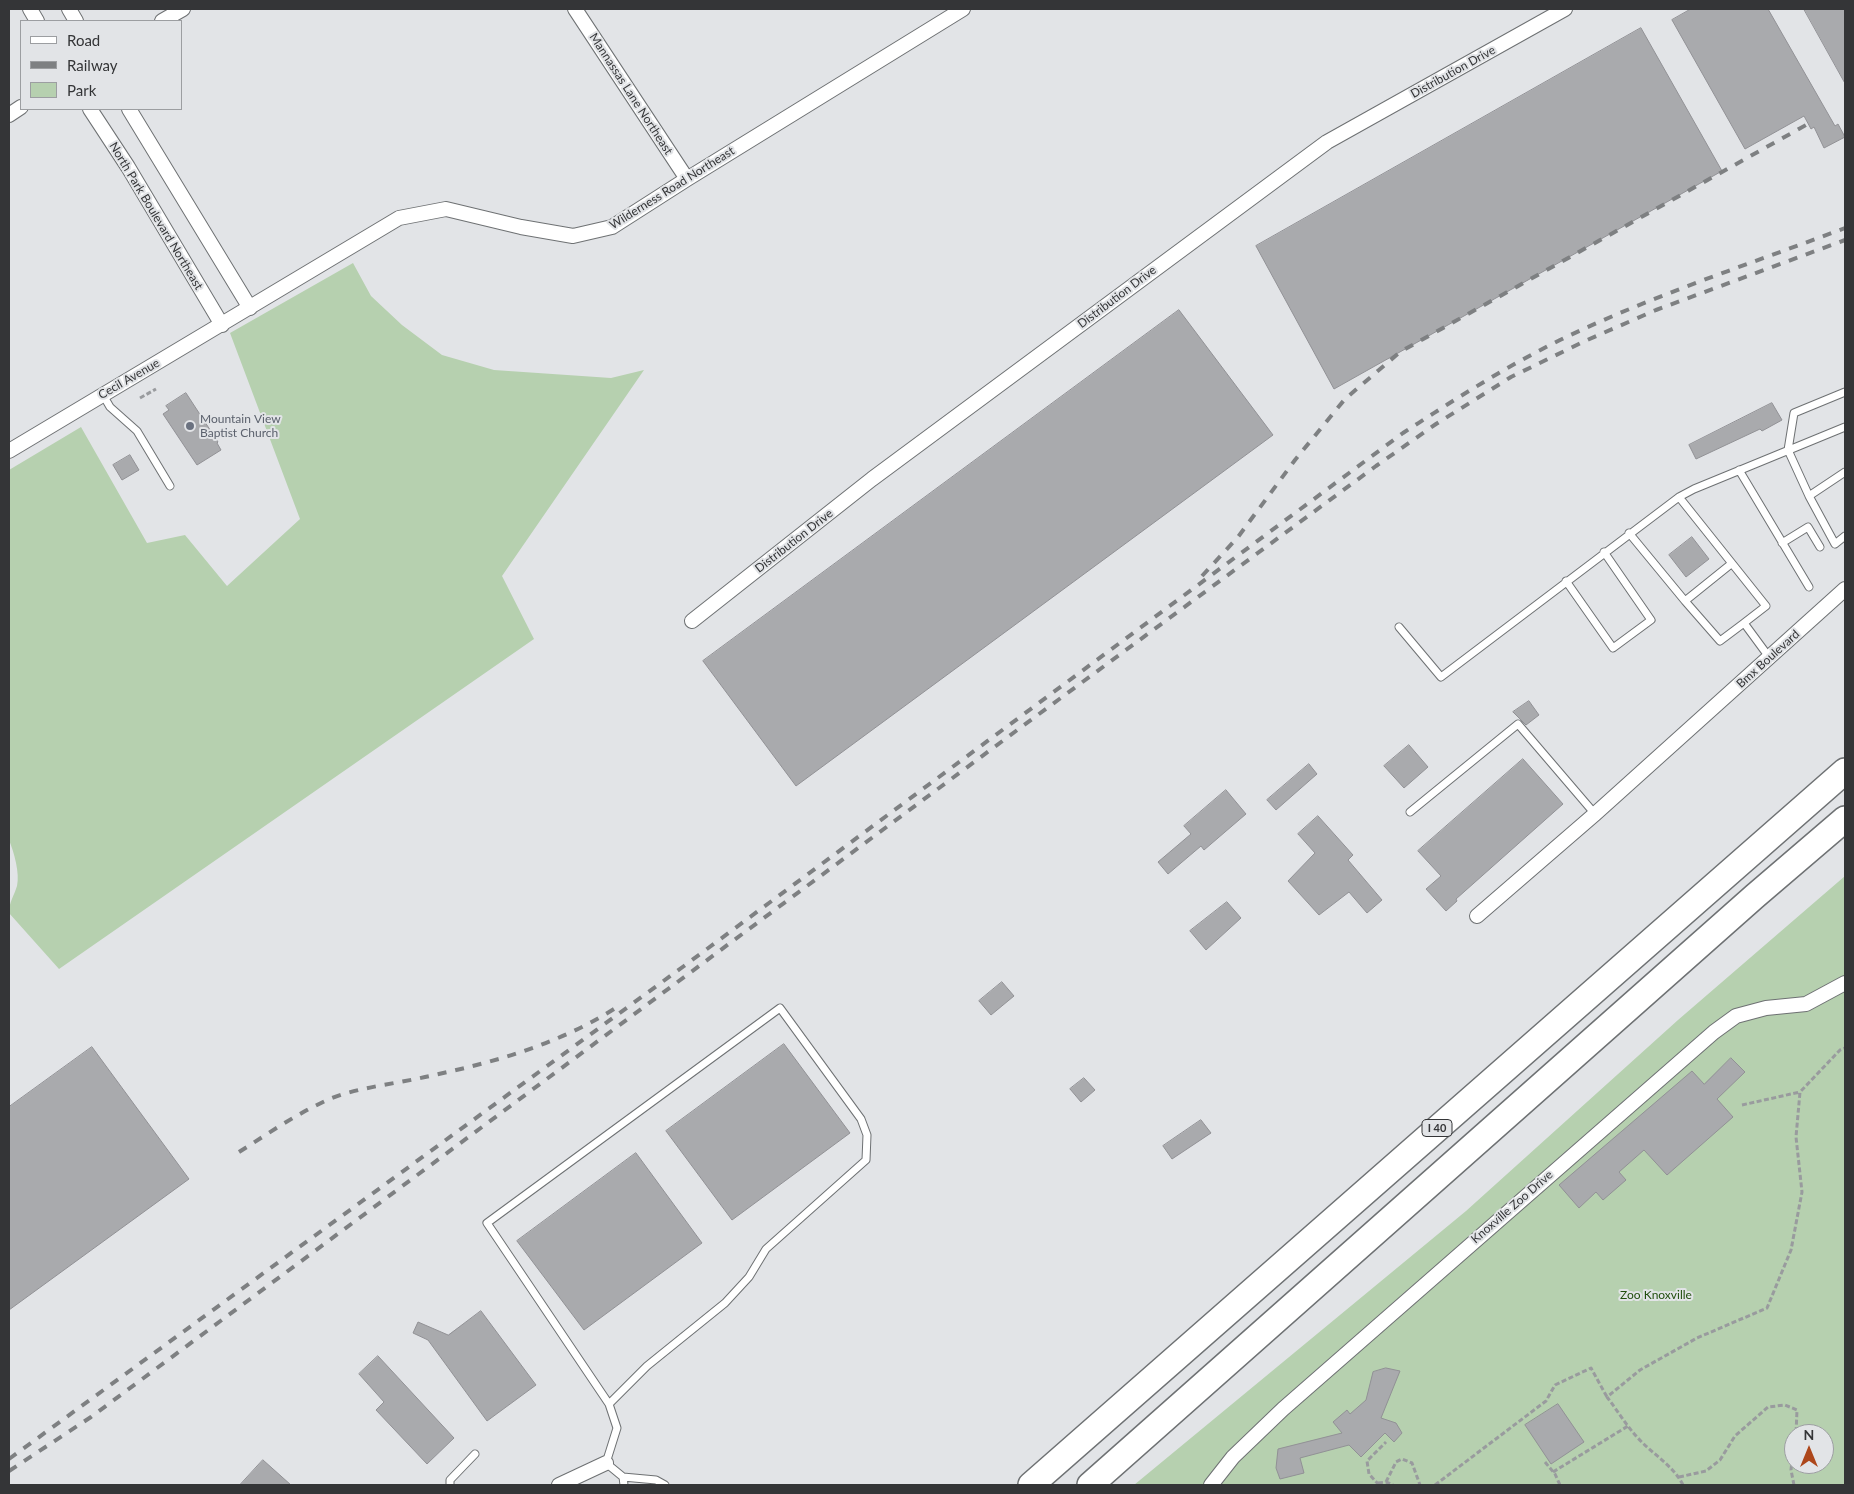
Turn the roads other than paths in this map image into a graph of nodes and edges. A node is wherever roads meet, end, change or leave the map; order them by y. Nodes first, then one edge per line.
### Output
1 (30, 9) edge
2 (69, 9) edge
3 (183, 9) edge
4 (575, 9) edge
5 (963, 9) edge
6 (1565, 9) edge
7 (36, 20) edge
8 (75, 20) edge
9 (164, 20) edge
10 (20, 108) edge
11 (91, 110) edge
12 (130, 110) edge
13 (9, 115) edge
14 (687, 178) junction
15 (250, 308) junction
16 (222, 325) junction
17 (1845, 392) edge
18 (102, 394) junction
19 (1845, 427) edge
20 (1788, 450) junction
21 (9, 451) edge
22 (1739, 470) junction
23 (1845, 472) edge
24 (170, 486) dead end
25 (1809, 496) junction
26 (1679, 498) junction
27 (1629, 533) junction
28 (1845, 536) edge
29 (1782, 543) junction
30 (1820, 547) dead end
31 (1604, 552) junction
32 (1731, 564) junction
33 (1566, 581) junction
34 (1809, 588) dead end
35 (1845, 589) edge
36 (1685, 601) junction
37 (692, 621) dead end
38 (1744, 623) junction
39 (1398, 627) dead end
40 (1769, 657) junction
41 (1845, 771) edge
42 (1410, 812) dead end
43 (1595, 814) junction
44 (1845, 819) edge
45 (1476, 916) dead end
46 (1845, 983) edge
47 (609, 1404) junction
48 (475, 1454) dead end
49 (606, 1463) junction
50 (624, 1481) edge
51 (450, 1485) edge
52 (559, 1485) edge
53 (665, 1485) edge
54 (1031, 1485) edge
55 (1090, 1485) edge
56 (1211, 1485) edge

1 - 7 street
2 - 8 street
3 - 9 street
4 - 14 street, Mannassas Lane Northeast
5 - 14 street, Wilderness Road Northeast
6 - 37 street, Distribution Drive
10 - 13 street
11 - 16 street, North Park Boulevard Northeast
12 - 15 street
14 - 15 street, Wilderness Road Northeast
15 - 16 street, Cecil Avenue
16 - 18 street, Cecil Avenue
17 - 20 lane
18 - 21 street, Cecil Avenue
18 - 24 lane
19 - 20 lane
20 - 22 lane
20 - 25 lane
22 - 26 lane
22 - 29 lane
23 - 25 lane
25 - 28 lane
26 - 27 lane
26 - 32 lane
27 - 31 lane
27 - 36 lane
29 - 30 lane
29 - 34 lane
31 - 33 lane
31 - 33 lane
32 - 36 lane
32 - 38 lane
33 - 39 lane
35 - 40 street, Bmx Boulevard
36 - 38 lane
38 - 40 lane
40 - 43 street, Bmx Boulevard
41 - 54 highway, I 40
42 - 43 lane
43 - 45 street, Bmx Boulevard
44 - 55 highway
46 - 56 street, Knoxville Zoo Drive
47 - 47 lane
47 - 49 lane
48 - 51 lane
49 - 50 lane
49 - 52 street
50 - 53 lane

